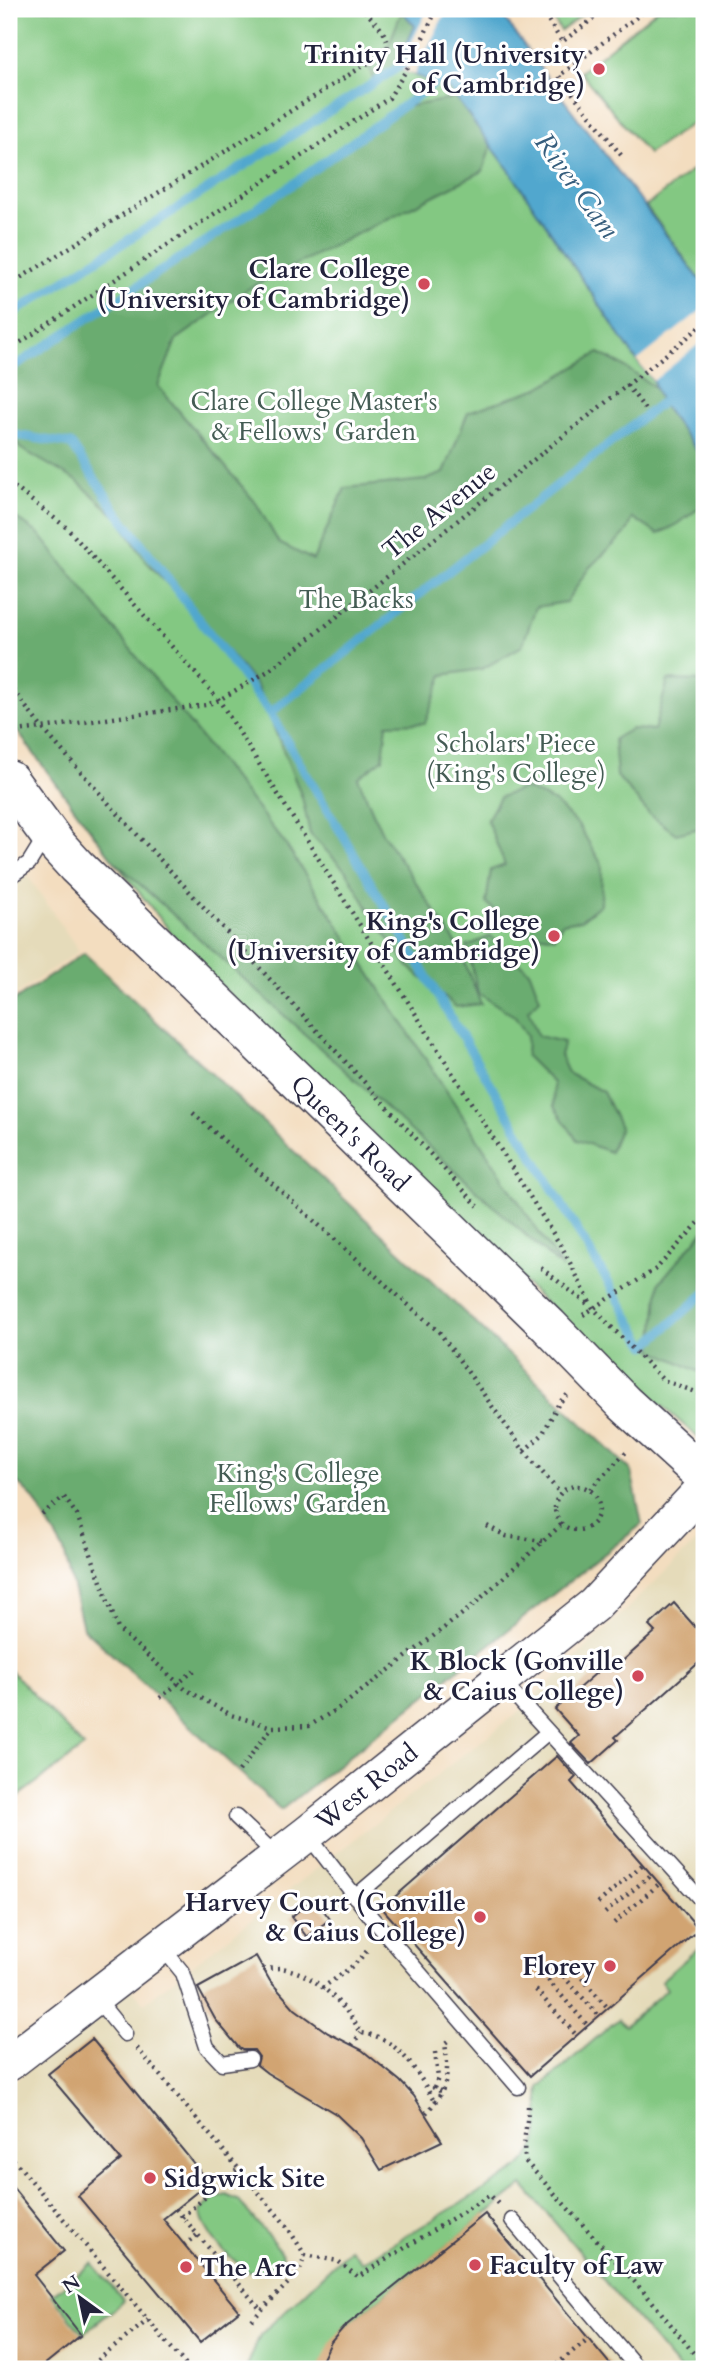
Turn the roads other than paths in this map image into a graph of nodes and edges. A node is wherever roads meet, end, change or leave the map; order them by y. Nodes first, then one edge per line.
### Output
1 (9, 780) edge
2 (48, 833) junction
3 (9, 877) edge
4 (704, 1476) edge
5 (704, 1488) edge
6 (501, 1681) junction
7 (547, 1733) junction
8 (236, 1817) dead end
9 (307, 1834) junction
10 (278, 1857) junction
11 (355, 1897) junction
12 (704, 1903) edge
13 (162, 1946) junction
14 (95, 1997) junction
15 (125, 2034) road end
16 (250, 2059) dead end
17 (9, 2063) edge
18 (519, 2087) road end
19 (512, 2220) dead end
20 (638, 2369) edge

1 - 2 main road, Queen's Road
2 - 3 lane
2 - 4 main road, Queen's Road
5 - 6 street, West Road
6 - 7 lane
6 - 9 street, West Road
7 - 11 lane
7 - 12 lane
8 - 10 lane
9 - 10 street, West Road
9 - 11 lane
10 - 13 street, West Road
11 - 18 lane
13 - 14 street, West Road
13 - 16 lane
14 - 15 lane
14 - 17 street, West Road
19 - 20 lane

